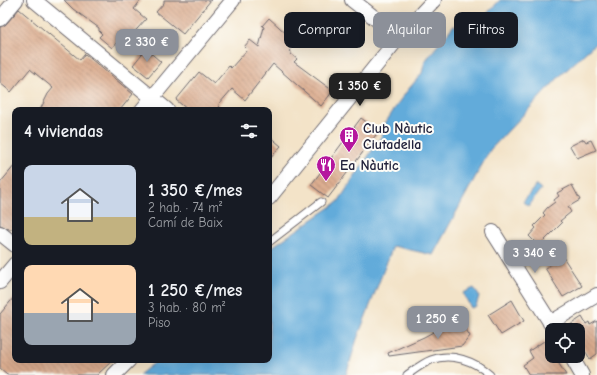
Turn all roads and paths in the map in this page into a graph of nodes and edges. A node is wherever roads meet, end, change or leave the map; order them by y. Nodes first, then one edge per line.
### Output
1 (16, 0) edge
2 (34, 0) edge
3 (233, 0) edge
4 (352, 0) edge
5 (434, 0) edge
6 (423, 12) edge
7 (373, 17) edge
8 (0, 20) edge
9 (390, 48) edge
10 (152, 98) junction
11 (144, 107) edge
12 (163, 107) edge
13 (272, 194) edge
14 (321, 202) dead end
15 (493, 232) dead end
16 (0, 233) edge
17 (272, 240) edge
18 (12, 243) edge
19 (12, 268) edge
20 (0, 282) edge
21 (597, 295) edge
22 (550, 323) edge
23 (558, 323) edge
24 (127, 363) edge
25 (575, 363) edge
26 (114, 375) edge
27 (407, 375) edge
28 (490, 375) edge
29 (582, 375) edge

1 - 8 street
2 - 10 street
3 - 10 street
4 - 7 street
5 - 6 street
9 - 13 street
10 - 11 street
10 - 12 street
14 - 17 lane
15 - 22 street
16 - 18 street
19 - 20 street
21 - 23 street
24 - 26 street
25 - 29 street
27 - 28 lane

